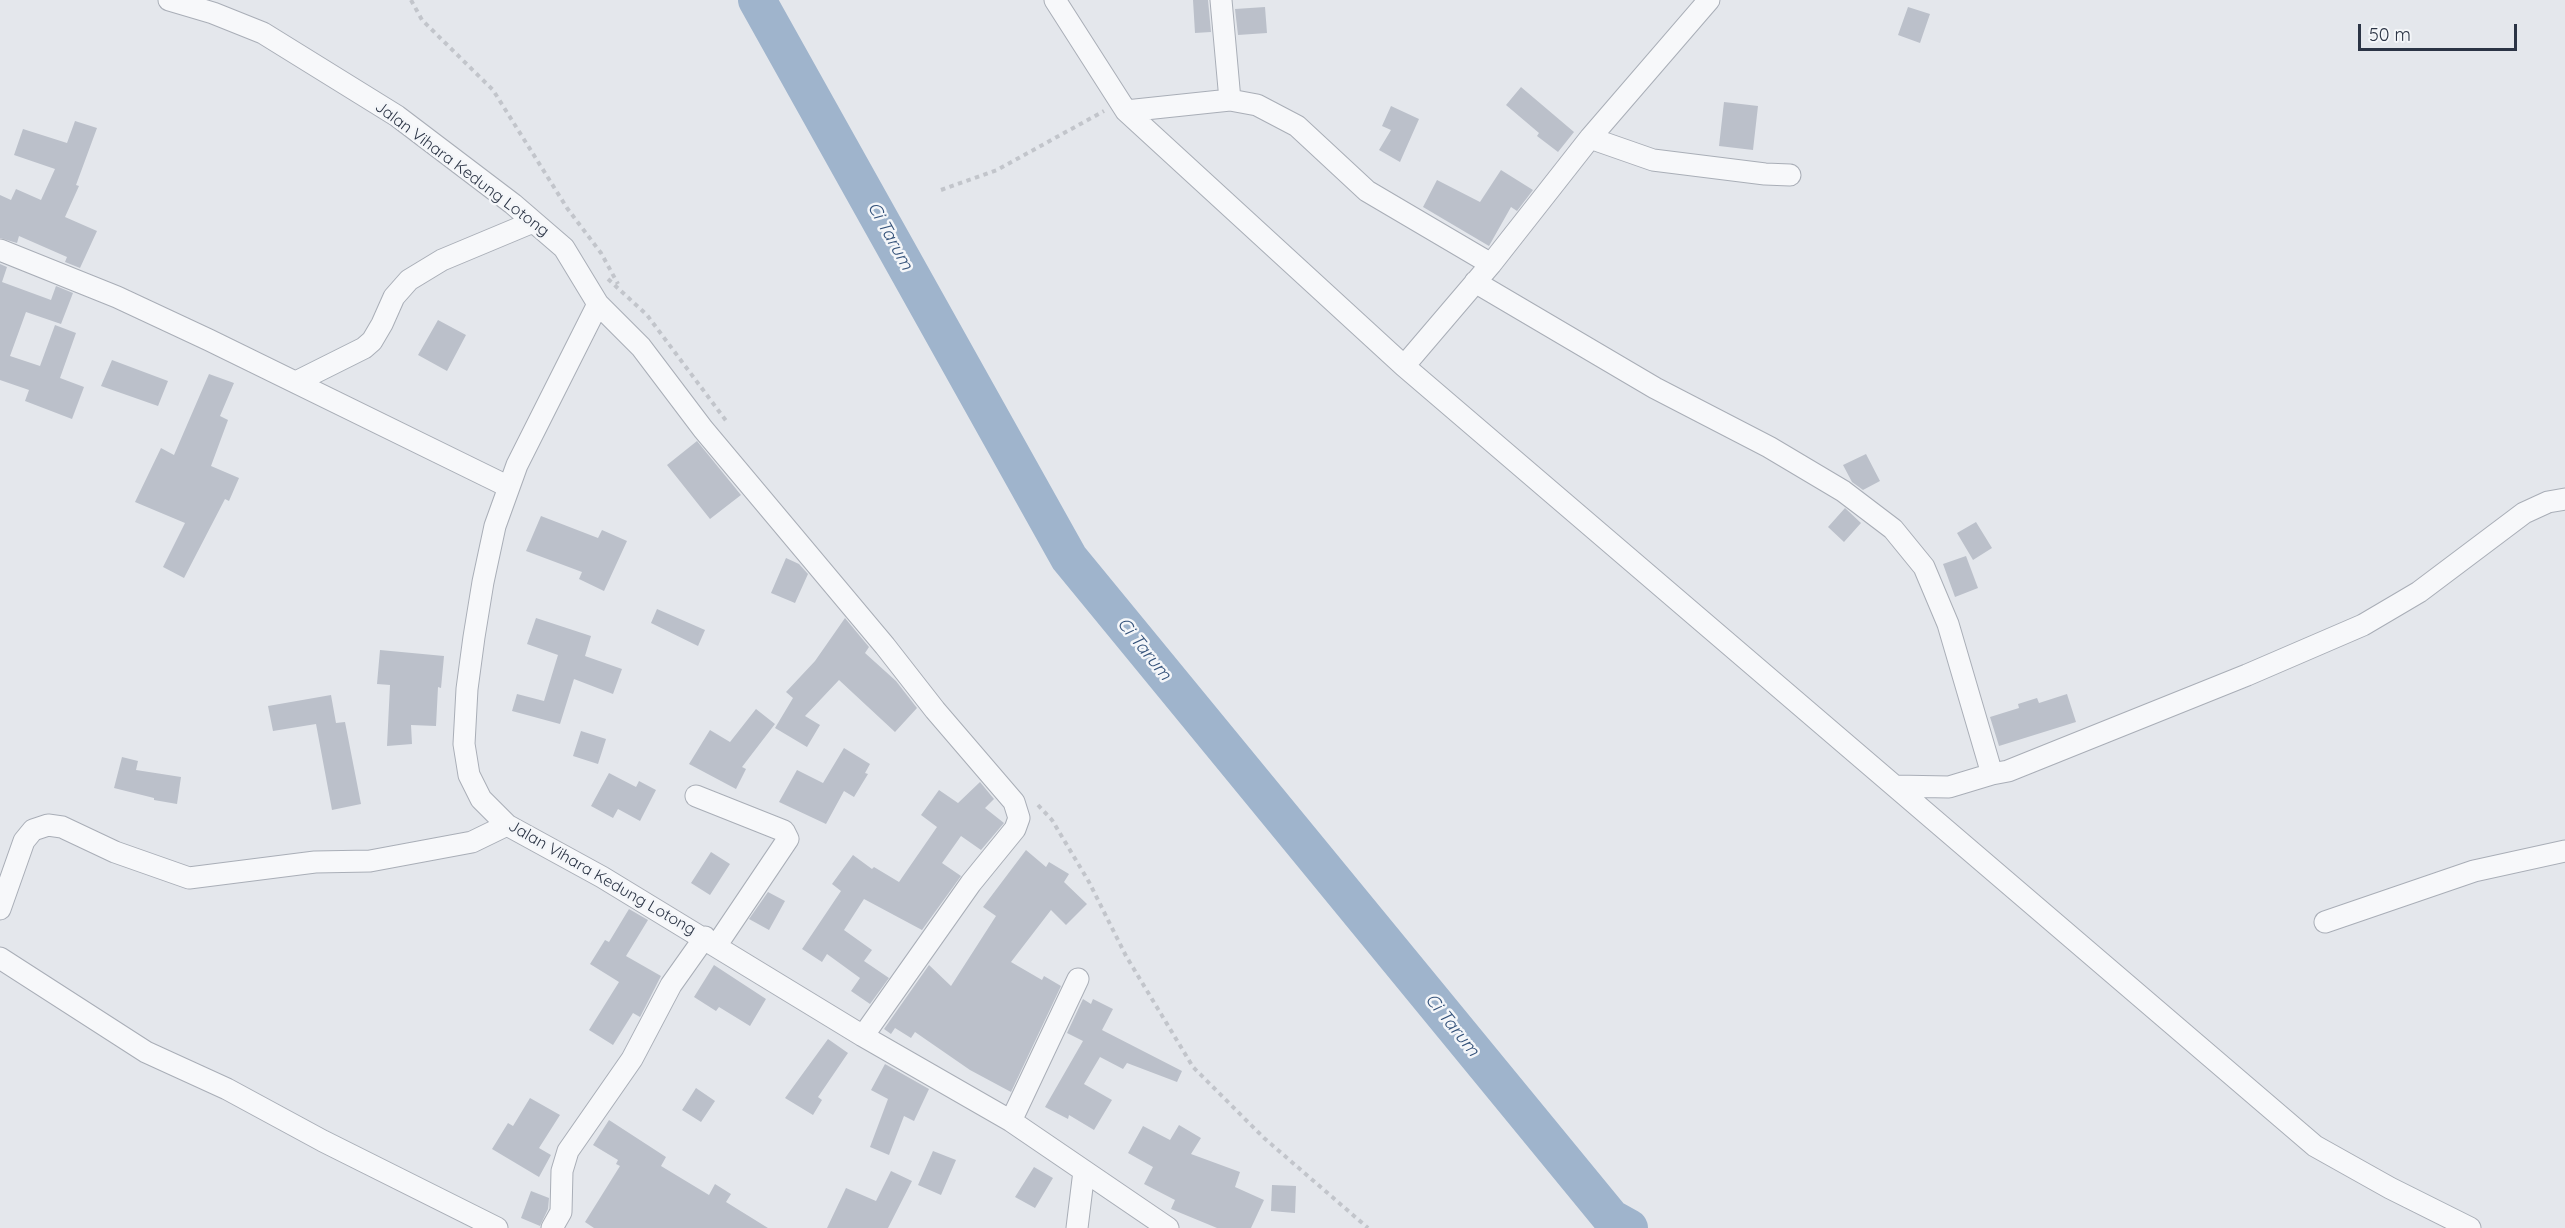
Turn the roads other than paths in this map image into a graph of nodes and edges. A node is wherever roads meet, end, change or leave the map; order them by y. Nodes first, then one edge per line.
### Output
1 (169, 0) edge
2 (1055, 0) edge
3 (1221, 0) edge
4 (1709, 0) edge
5 (1230, 100) junction
6 (1123, 106) junction
7 (1590, 138) junction
8 (1790, 175) dead end
9 (533, 222) junction
10 (0, 250) edge
11 (1491, 264) junction
12 (1475, 282) junction
13 (598, 304) junction
14 (1404, 366) junction
15 (296, 382) junction
16 (509, 488) junction
17 (2565, 499) edge
18 (1992, 774) junction
19 (1895, 786) junction
20 (696, 796) dead end
21 (507, 825) junction
22 (2565, 851) edge
23 (0, 909) edge
24 (2325, 922) dead end
25 (711, 942) junction
26 (0, 958) edge
27 (1078, 979) dead end
28 (863, 1036) junction
29 (1011, 1121) junction
30 (1084, 1171) junction
31 (497, 1228) edge
32 (552, 1228) edge
33 (1077, 1228) edge
34 (1168, 1228) edge
35 (2470, 1228) edge

1 - 9 street, Jalan Vihara Kedung Lotong
2 - 6 street
3 - 5 street
4 - 7 street
5 - 6 street
5 - 11 street
6 - 14 street
7 - 8 street
7 - 11 street
9 - 13 street, Jalan Vihara Kedung Lotong
9 - 15 street
10 - 15 street
11 - 12 street
12 - 14 street
12 - 18 street
13 - 16 street, Jalan Vihara Kedung Lotong
13 - 28 street
14 - 19 street
15 - 16 street
16 - 21 street, Jalan Vihara Kedung Lotong
17 - 18 street
18 - 19 street
19 - 35 street
20 - 25 street
21 - 23 street
21 - 25 street, Jalan Vihara Kedung Lotong
22 - 24 street
25 - 28 street, Jalan Vihara Kedung Lotong
25 - 32 street
26 - 31 street
27 - 29 street
28 - 29 street, Jalan Vihara Kedung Lotong
29 - 30 street, Jalan Vihara Kedung Lotong
30 - 33 street
30 - 34 street, Jalan Vihara Kedung Lotong

